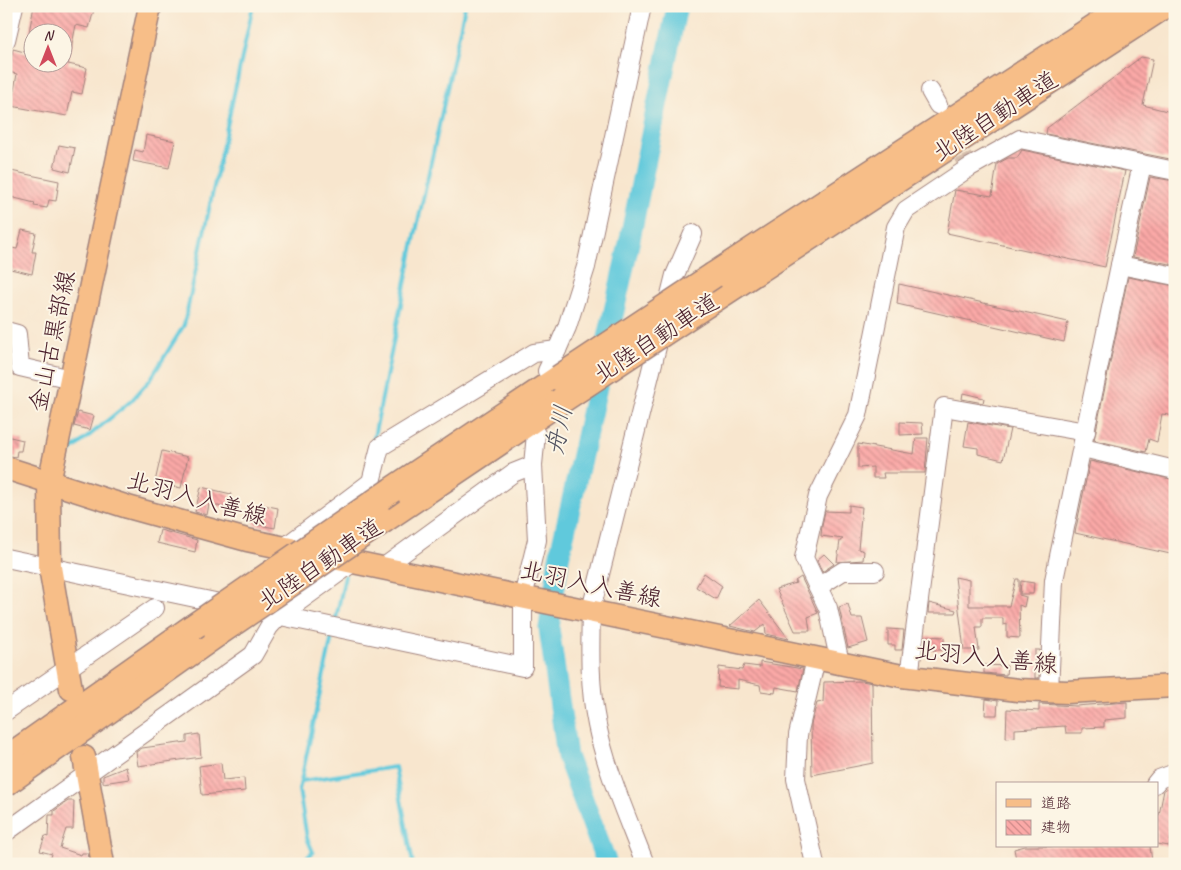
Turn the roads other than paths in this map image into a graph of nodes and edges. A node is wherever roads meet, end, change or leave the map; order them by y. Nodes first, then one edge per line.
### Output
1 (14, 6) edge
2 (150, 6) edge
3 (642, 6) edge
4 (1127, 6) edge
5 (1164, 7) edge
6 (6, 40) edge
7 (1142, 164) junction
8 (1175, 171) edge
9 (692, 234) dead end
10 (1120, 265) junction
11 (1175, 276) edge
12 (6, 331) edge
13 (557, 350) junction
14 (71, 379) junction
15 (555, 383) junction
16 (536, 434) dead end
17 (1084, 440) junction
18 (533, 465) junction
19 (6, 468) edge
20 (1175, 470) edge
21 (49, 483) junction
22 (284, 547) junction
23 (6, 558) edge
24 (354, 561) junction
25 (50, 567) junction
26 (384, 568) junction
27 (875, 571) dead end
28 (818, 587) junction
29 (527, 597) junction
30 (155, 608) dead end
31 (591, 610) junction
32 (280, 616) junction
33 (816, 660) junction
34 (840, 663) junction
35 (67, 668) junction
36 (909, 676) junction
37 (1175, 686) edge
38 (72, 689) dead end
39 (1049, 691) junction
40 (6, 711) edge
41 (6, 759) edge
42 (86, 766) junction
43 (1175, 773) edge
44 (1157, 782) edge
45 (6, 783) edge
46 (6, 832) edge
47 (103, 864) edge
48 (645, 864) edge
49 (815, 864) edge

1 - 6 street
2 - 14 main road, 金山古黒部線
3 - 13 street
4 - 15 highway, 北陸自動車道, bridge
5 - 15 highway, 北陸自動車道, bridge
7 - 8 street
7 - 10 street
7 - 28 street
9 - 31 street
10 - 11 street
10 - 17 street
12 - 14 street
13 - 15 street
13 - 22 street
14 - 21 main road, 金山古黒部線
15 - 41 highway, 北陸自動車道, bridge
15 - 45 highway, 北陸自動車道, bridge
16 - 18 street
17 - 20 street
17 - 36 street
17 - 39 street
18 - 26 street
18 - 29 street
19 - 21 main road, 北羽入入善線
21 - 22 main road, 北羽入入善線
21 - 25 main road, 金山古黒部線
22 - 24 main road, 北羽入入善線
23 - 25 street
24 - 26 main road, 北羽入入善線
24 - 32 street
25 - 32 street
25 - 35 main road, 金山古黒部線
26 - 29 main road, 北羽入入善線
27 - 28 street
28 - 34 street
29 - 31 main road, 北羽入入善線
29 - 32 street
30 - 35 street
31 - 33 main road, 北羽入入善線
31 - 48 street
32 - 42 street
33 - 34 main road, 北羽入入善線
33 - 49 street
34 - 36 main road, 北羽入入善線
35 - 38 main road, 金山古黒部線
35 - 40 street
36 - 39 main road, 北羽入入善線
37 - 39 main road, 北羽入入善線
42 - 46 street
42 - 47 main road
43 - 44 street

